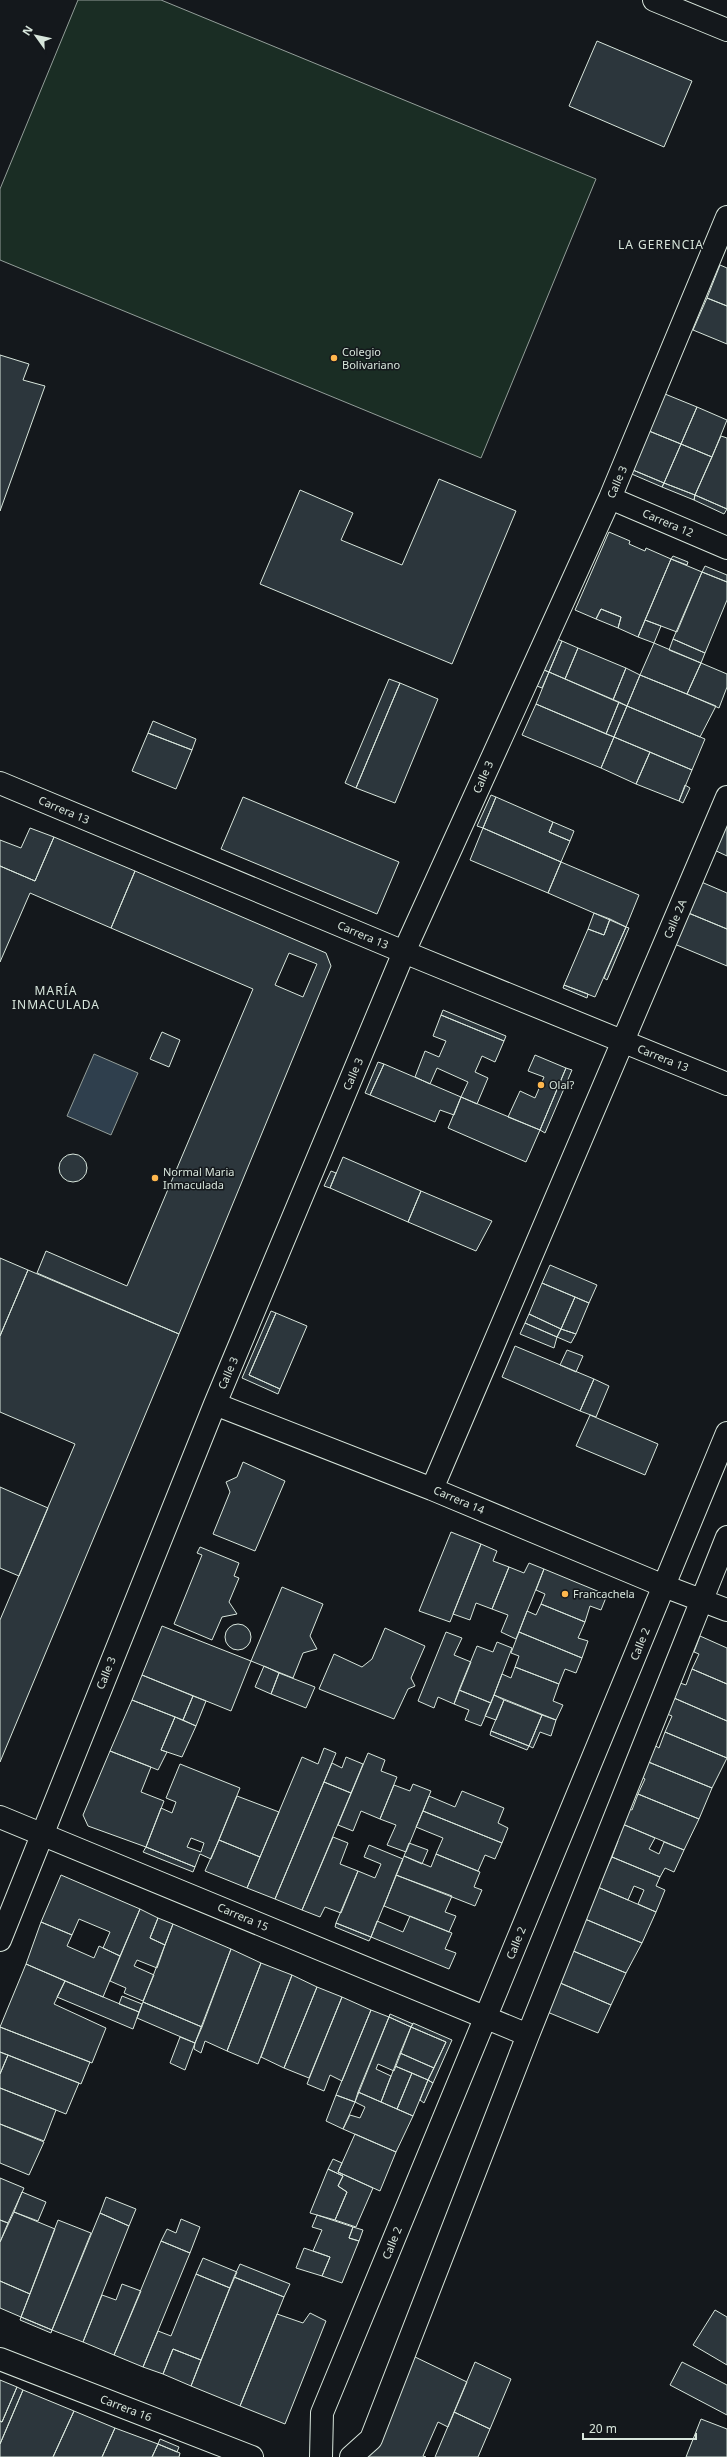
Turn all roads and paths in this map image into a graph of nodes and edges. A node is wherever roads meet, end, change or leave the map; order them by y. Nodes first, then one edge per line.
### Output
1 (654, 0) edge
2 (727, 30) edge
3 (727, 217) edge
4 (610, 498) junction
5 (727, 548) edge
6 (0, 783) edge
7 (727, 797) edge
8 (404, 952) junction
9 (624, 1042) junction
10 (727, 1084) edge
11 (215, 1404) junction
12 (727, 1433) edge
13 (432, 1489) junction
14 (727, 1537) edge
15 (664, 1586) junction
16 (701, 1599) junction
17 (727, 1610) edge
18 (0, 1817) edge
19 (41, 1833) junction
20 (0, 1940) edge
21 (485, 2018) junction
22 (528, 2035) junction
23 (0, 2359) edge
24 (252, 2457) edge
25 (321, 2457) edge
26 (351, 2457) edge

1 - 2 street
3 - 4 street, Calle 3
4 - 5 street, Carrera 12
4 - 8 street, Calle 3
6 - 8 street, Carrera 13
7 - 9 street, Calle 2A
8 - 9 street, Carrera 13
8 - 11 street, Calle 3
9 - 10 street, Carrera 13
9 - 13 street, Calle 2A
11 - 13 street, Carrera 14
11 - 19 street, Calle 3
12 - 15 street, Calle 2
13 - 15 street, Carrera 14
14 - 16 street
15 - 16 street, Carrera 14
15 - 21 street, Calle 2
16 - 17 street, Carrera 14
16 - 22 street
18 - 19 street, Carrera 15
19 - 20 street, Calle 3
19 - 21 street, Carrera 15
21 - 22 street, Carrera 15
21 - 25 street, Calle 2
22 - 26 street
23 - 24 street, Carrera 16

